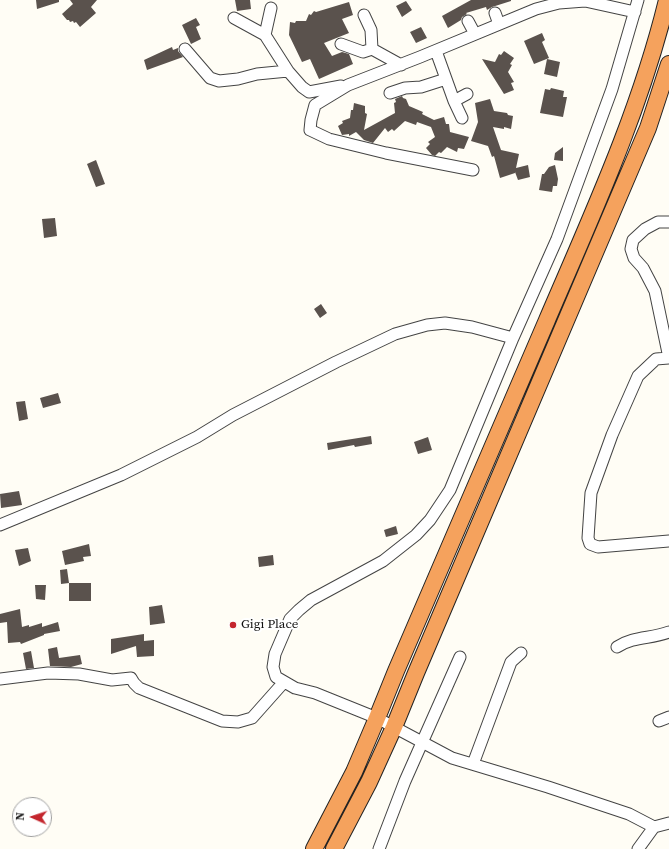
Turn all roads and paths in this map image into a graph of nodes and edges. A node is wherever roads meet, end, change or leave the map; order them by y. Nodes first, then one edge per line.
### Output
1 (638, 0) edge
2 (667, 0) edge
3 (534, 4) edge
4 (271, 8) dead end
5 (635, 12) junction
6 (495, 13) dead end
7 (364, 15) dead end
8 (234, 18) dead end
9 (468, 21) dead end
10 (499, 24) junction
11 (475, 34) junction
12 (265, 35) junction
13 (341, 44) dead end
14 (185, 49) dead end
15 (372, 49) junction
16 (436, 51) junction
17 (669, 64) edge
18 (401, 65) junction
19 (288, 71) junction
20 (446, 79) junction
21 (348, 85) junction
22 (390, 93) dead end
23 (467, 94) dead end
24 (454, 100) junction
25 (462, 118) dead end
26 (474, 170) dead end
27 (669, 222) edge
28 (513, 338) junction
29 (669, 358) edge
30 (0, 525) edge
31 (669, 541) edge
32 (669, 632) edge
33 (617, 647) dead end
34 (522, 653) dead end
35 (460, 657) dead end
36 (0, 679) edge
37 (284, 682) junction
38 (377, 718) junction
39 (394, 727) junction
40 (422, 741) junction
41 (474, 764) junction
42 (669, 823) edge
43 (654, 827) junction
44 (314, 849) edge
45 (334, 849) edge
46 (379, 849) edge
47 (638, 849) edge

1 - 5 street
2 - 38 highway
3 - 5 street
3 - 10 street
4 - 12 street
5 - 28 street
6 - 10 street
7 - 15 street
8 - 12 street
9 - 11 street
10 - 11 street
11 - 16 street
12 - 19 street
13 - 15 street
14 - 19 street
15 - 18 street
16 - 18 street
16 - 20 street
17 - 39 highway
18 - 21 street
19 - 21 street
20 - 22 street
20 - 24 street
21 - 26 street
23 - 24 street
24 - 25 street
27 - 29 street
28 - 30 street
28 - 37 street
29 - 31 street
32 - 33 street
34 - 41 street
35 - 40 street
36 - 37 street
37 - 38 street
38 - 39 street
38 - 44 highway
39 - 40 street
39 - 45 highway
40 - 41 street
40 - 46 street
41 - 43 street
42 - 43 street
43 - 47 street

